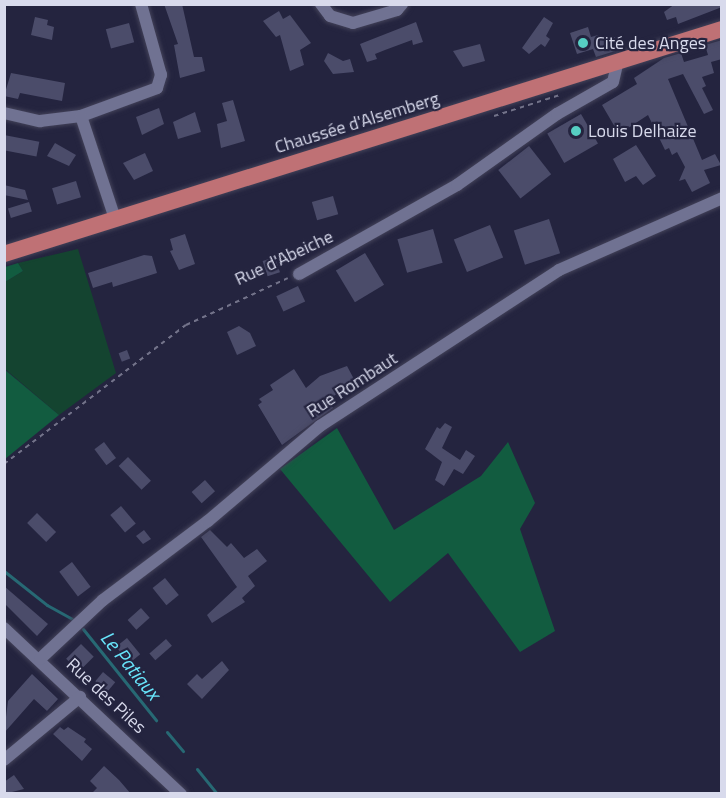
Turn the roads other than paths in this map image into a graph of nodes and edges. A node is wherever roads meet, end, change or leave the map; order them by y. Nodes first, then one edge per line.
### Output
1 (141, 4) edge
2 (321, 4) edge
3 (402, 4) edge
4 (722, 29) edge
5 (618, 61) junction
6 (587, 71) junction
7 (588, 96) junction
8 (4, 113) edge
9 (81, 116) junction
10 (722, 198) edge
11 (115, 219) junction
12 (4, 254) edge
13 (299, 274) road end
14 (4, 627) edge
15 (40, 659) junction
16 (80, 697) junction
17 (4, 760) edge
18 (181, 794) edge

1 - 9 street
2 - 3 street
4 - 5 main road, Chaussée d'Alsemberg
5 - 6 main road, Chaussée d'Alsemberg
5 - 7 street, Rue d'Abeiche
6 - 7 street
6 - 11 main road, Chaussée d'Alsemberg
7 - 13 street, Rue d'Abeiche
8 - 9 street
9 - 11 street
10 - 15 street, Rue Rombaut
11 - 12 main road, Chaussée d'Alsemberg
14 - 15 street, Rue des Piles
15 - 16 street, Rue des Piles
16 - 17 street
16 - 18 street, Rue des Piles

